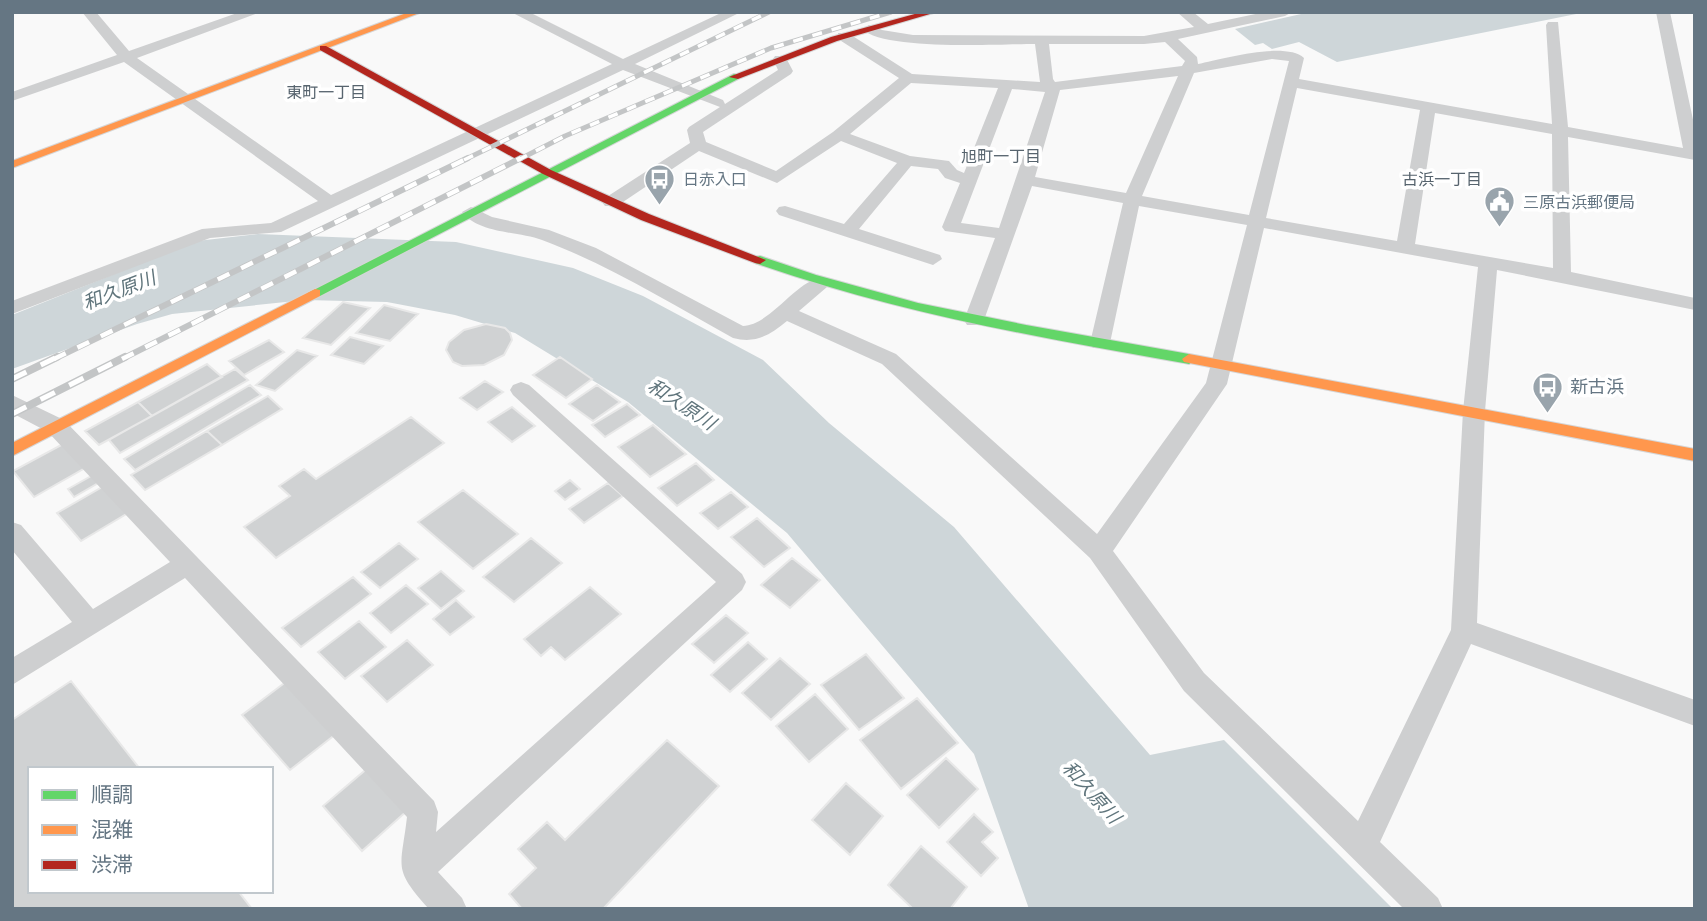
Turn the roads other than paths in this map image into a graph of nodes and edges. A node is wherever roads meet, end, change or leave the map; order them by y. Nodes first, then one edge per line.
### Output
1 (89, 12) edge
2 (254, 12) edge
3 (418, 12) edge
4 (518, 12) edge
5 (734, 12) edge
6 (933, 12) edge
7 (1184, 12) edge
8 (1285, 12) edge
9 (1663, 12) edge
10 (1553, 25) dead end
11 (869, 29) junction
12 (1205, 29) junction
13 (843, 36) junction
14 (1168, 37) junction
15 (1042, 41) junction
16 (323, 48) junction
17 (126, 57) junction
18 (780, 59) junction
19 (623, 65) junction
20 (1188, 70) junction
21 (908, 78) junction
22 (1290, 82) junction
23 (1007, 84) junction
24 (1050, 87) junction
25 (699, 94) junction
26 (12, 97) edge
27 (186, 100) junction
28 (727, 107) junction
29 (1427, 107) junction
30 (1560, 130) junction
31 (477, 134) junction
32 (839, 135) junction
33 (698, 145) junction
34 (1693, 154) edge
35 (907, 161) junction
36 (12, 165) edge
37 (547, 172) junction
38 (1026, 180) junction
39 (969, 181) junction
40 (1132, 199) junction
41 (330, 202) junction
42 (611, 202) junction
43 (785, 211) dead end
44 (471, 212) junction
45 (1256, 221) junction
46 (847, 232) junction
47 (1005, 234) junction
48 (1405, 248) junction
49 (933, 259) dead end
50 (1488, 263) junction
51 (1562, 276) junction
52 (820, 283) junction
53 (1695, 304) edge
54 (12, 308) edge
55 (784, 312) junction
56 (974, 320) junction
57 (1100, 343) junction
58 (1220, 365) junction
59 (521, 390) dead end
60 (12, 403) edge
61 (1474, 411) junction
62 (57, 425) junction
63 (12, 450) edge
64 (1695, 455) edge
65 (12, 532) edge
66 (1099, 551) junction
67 (187, 564) junction
68 (90, 624) junction
69 (1464, 630) junction
70 (12, 673) edge
71 (1695, 713) edge
72 (1362, 846) junction
73 (416, 871) junction
74 (451, 909) edge
75 (1427, 909) edge

1 - 17 street
2 - 17 street
3 - 16 street
4 - 19 street
5 - 19 street
6 - 11 street
7 - 12 street
8 - 12 street
9 - 34 street
10 - 30 street
11 - 13 street
11 - 15 street
12 - 14 street
13 - 18 street
13 - 21 street
14 - 15 street
14 - 20 street
15 - 24 street
16 - 27 street
16 - 31 street
17 - 26 street
17 - 27 street
18 - 25 street
18 - 28 street
19 - 25 street
19 - 31 street
20 - 22 street
20 - 24 street
20 - 40 street
21 - 23 street
21 - 32 street
22 - 29 street
22 - 45 street
23 - 24 street
23 - 39 street
24 - 38 street
25 - 28 street
25 - 37 street
27 - 36 street
27 - 41 street
28 - 33 street
29 - 30 street
29 - 48 street
30 - 34 street
30 - 51 street
31 - 37 street
31 - 41 street
32 - 33 street
32 - 35 street
33 - 42 street
35 - 39 street
35 - 46 street
37 - 42 street
37 - 44 street
38 - 40 street
38 - 47 street
39 - 47 street
40 - 45 street
40 - 57 street
41 - 54 street
42 - 52 street
43 - 46 street
44 - 55 street
44 - 62 street
45 - 48 street
45 - 58 street
46 - 49 street
47 - 56 street
48 - 50 street
50 - 51 street
50 - 61 street
51 - 53 street
52 - 55 street
52 - 56 street
55 - 66 street
56 - 57 street
57 - 58 street
58 - 61 street
58 - 66 street
59 - 73 street
60 - 62 street
61 - 64 street
61 - 69 street
62 - 63 street
62 - 67 street
65 - 68 street
66 - 72 street
67 - 68 street
67 - 73 street
68 - 70 street
69 - 71 street
69 - 72 street
72 - 75 street
73 - 74 street

